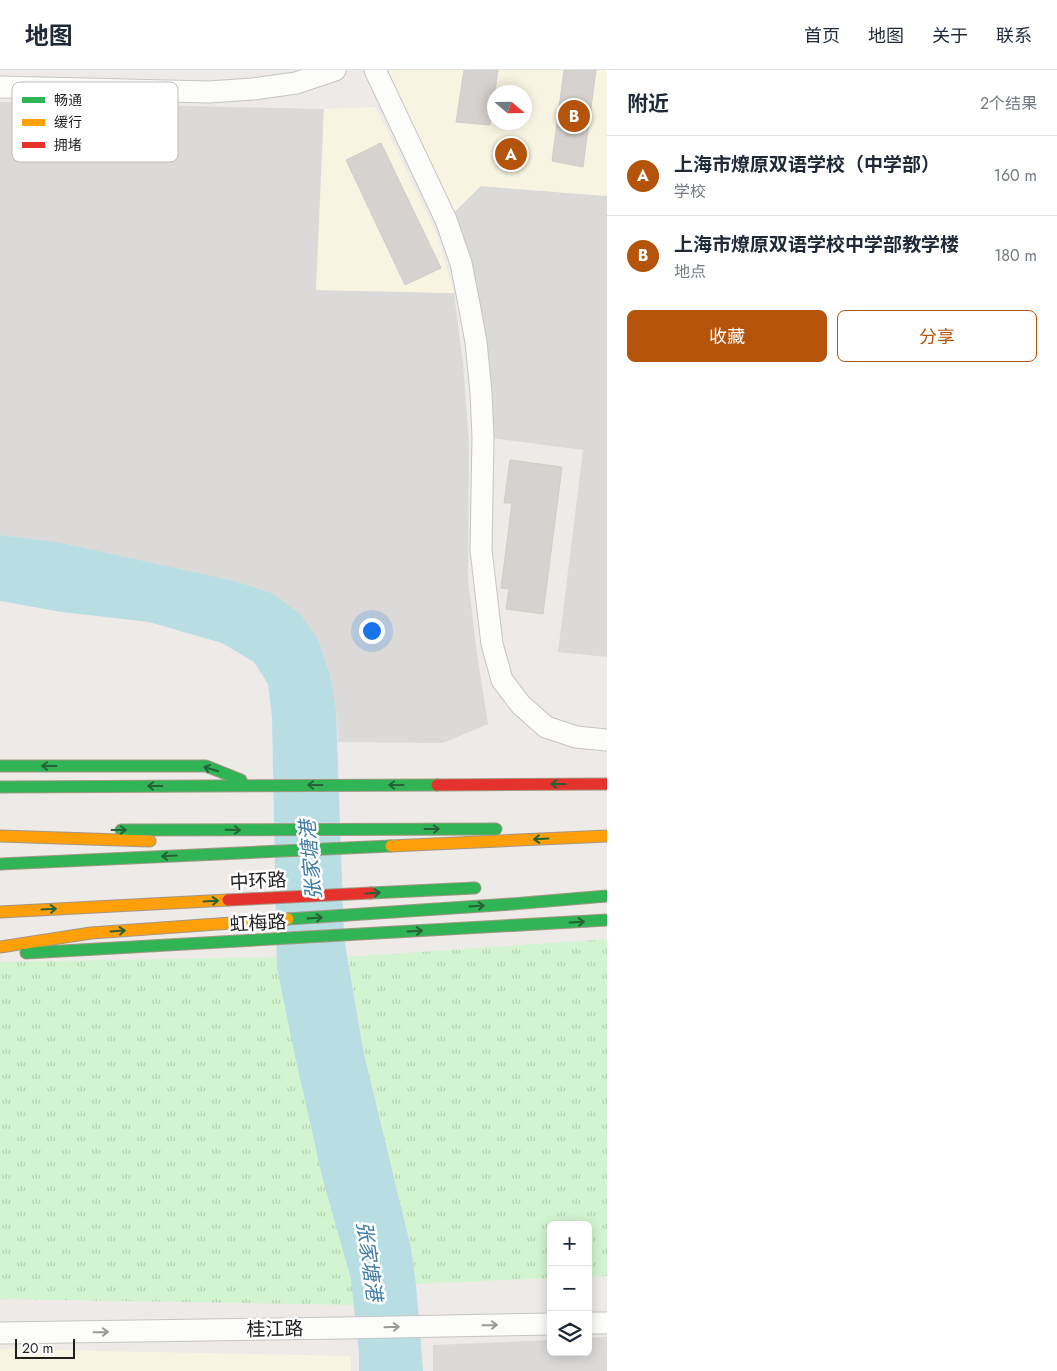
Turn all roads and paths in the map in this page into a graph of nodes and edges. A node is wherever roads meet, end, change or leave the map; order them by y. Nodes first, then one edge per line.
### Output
1 (334, 70) edge
2 (375, 70) edge
3 (178, 91) edge
4 (607, 740) edge
5 (0, 766) edge
6 (607, 784) edge
7 (257, 785) junction
8 (0, 787) edge
9 (607, 829) edge
10 (0, 830) edge
11 (0, 836) edge
12 (607, 836) edge
13 (168, 841) dead end
14 (218, 843) dead end
15 (357, 847) junction
16 (0, 864) edge
17 (488, 887) dead end
18 (607, 896) edge
19 (0, 912) edge
20 (607, 920) edge
21 (90, 933) junction
22 (0, 935) edge
23 (0, 947) edge
24 (0, 955) edge
25 (592, 1323) edge
26 (607, 1323) edge
27 (547, 1324) edge
28 (0, 1333) edge

1 - 3 street
2 - 4 street
7 -> 5 main road
6 -> 7 main road
7 -> 8 main road
10 -> 9 main road
11 - 13 main road
12 -> 15 main road, 中环路
14 - 15 main road
15 -> 16 main road, 中环路
19 -> 17 main road, 中环路
21 -> 18 main road
24 -> 20 main road, 虹梅路
21 - 22 main road
21 - 23 main road
25 - 26 street
28 -> 27 street, 桂江路

